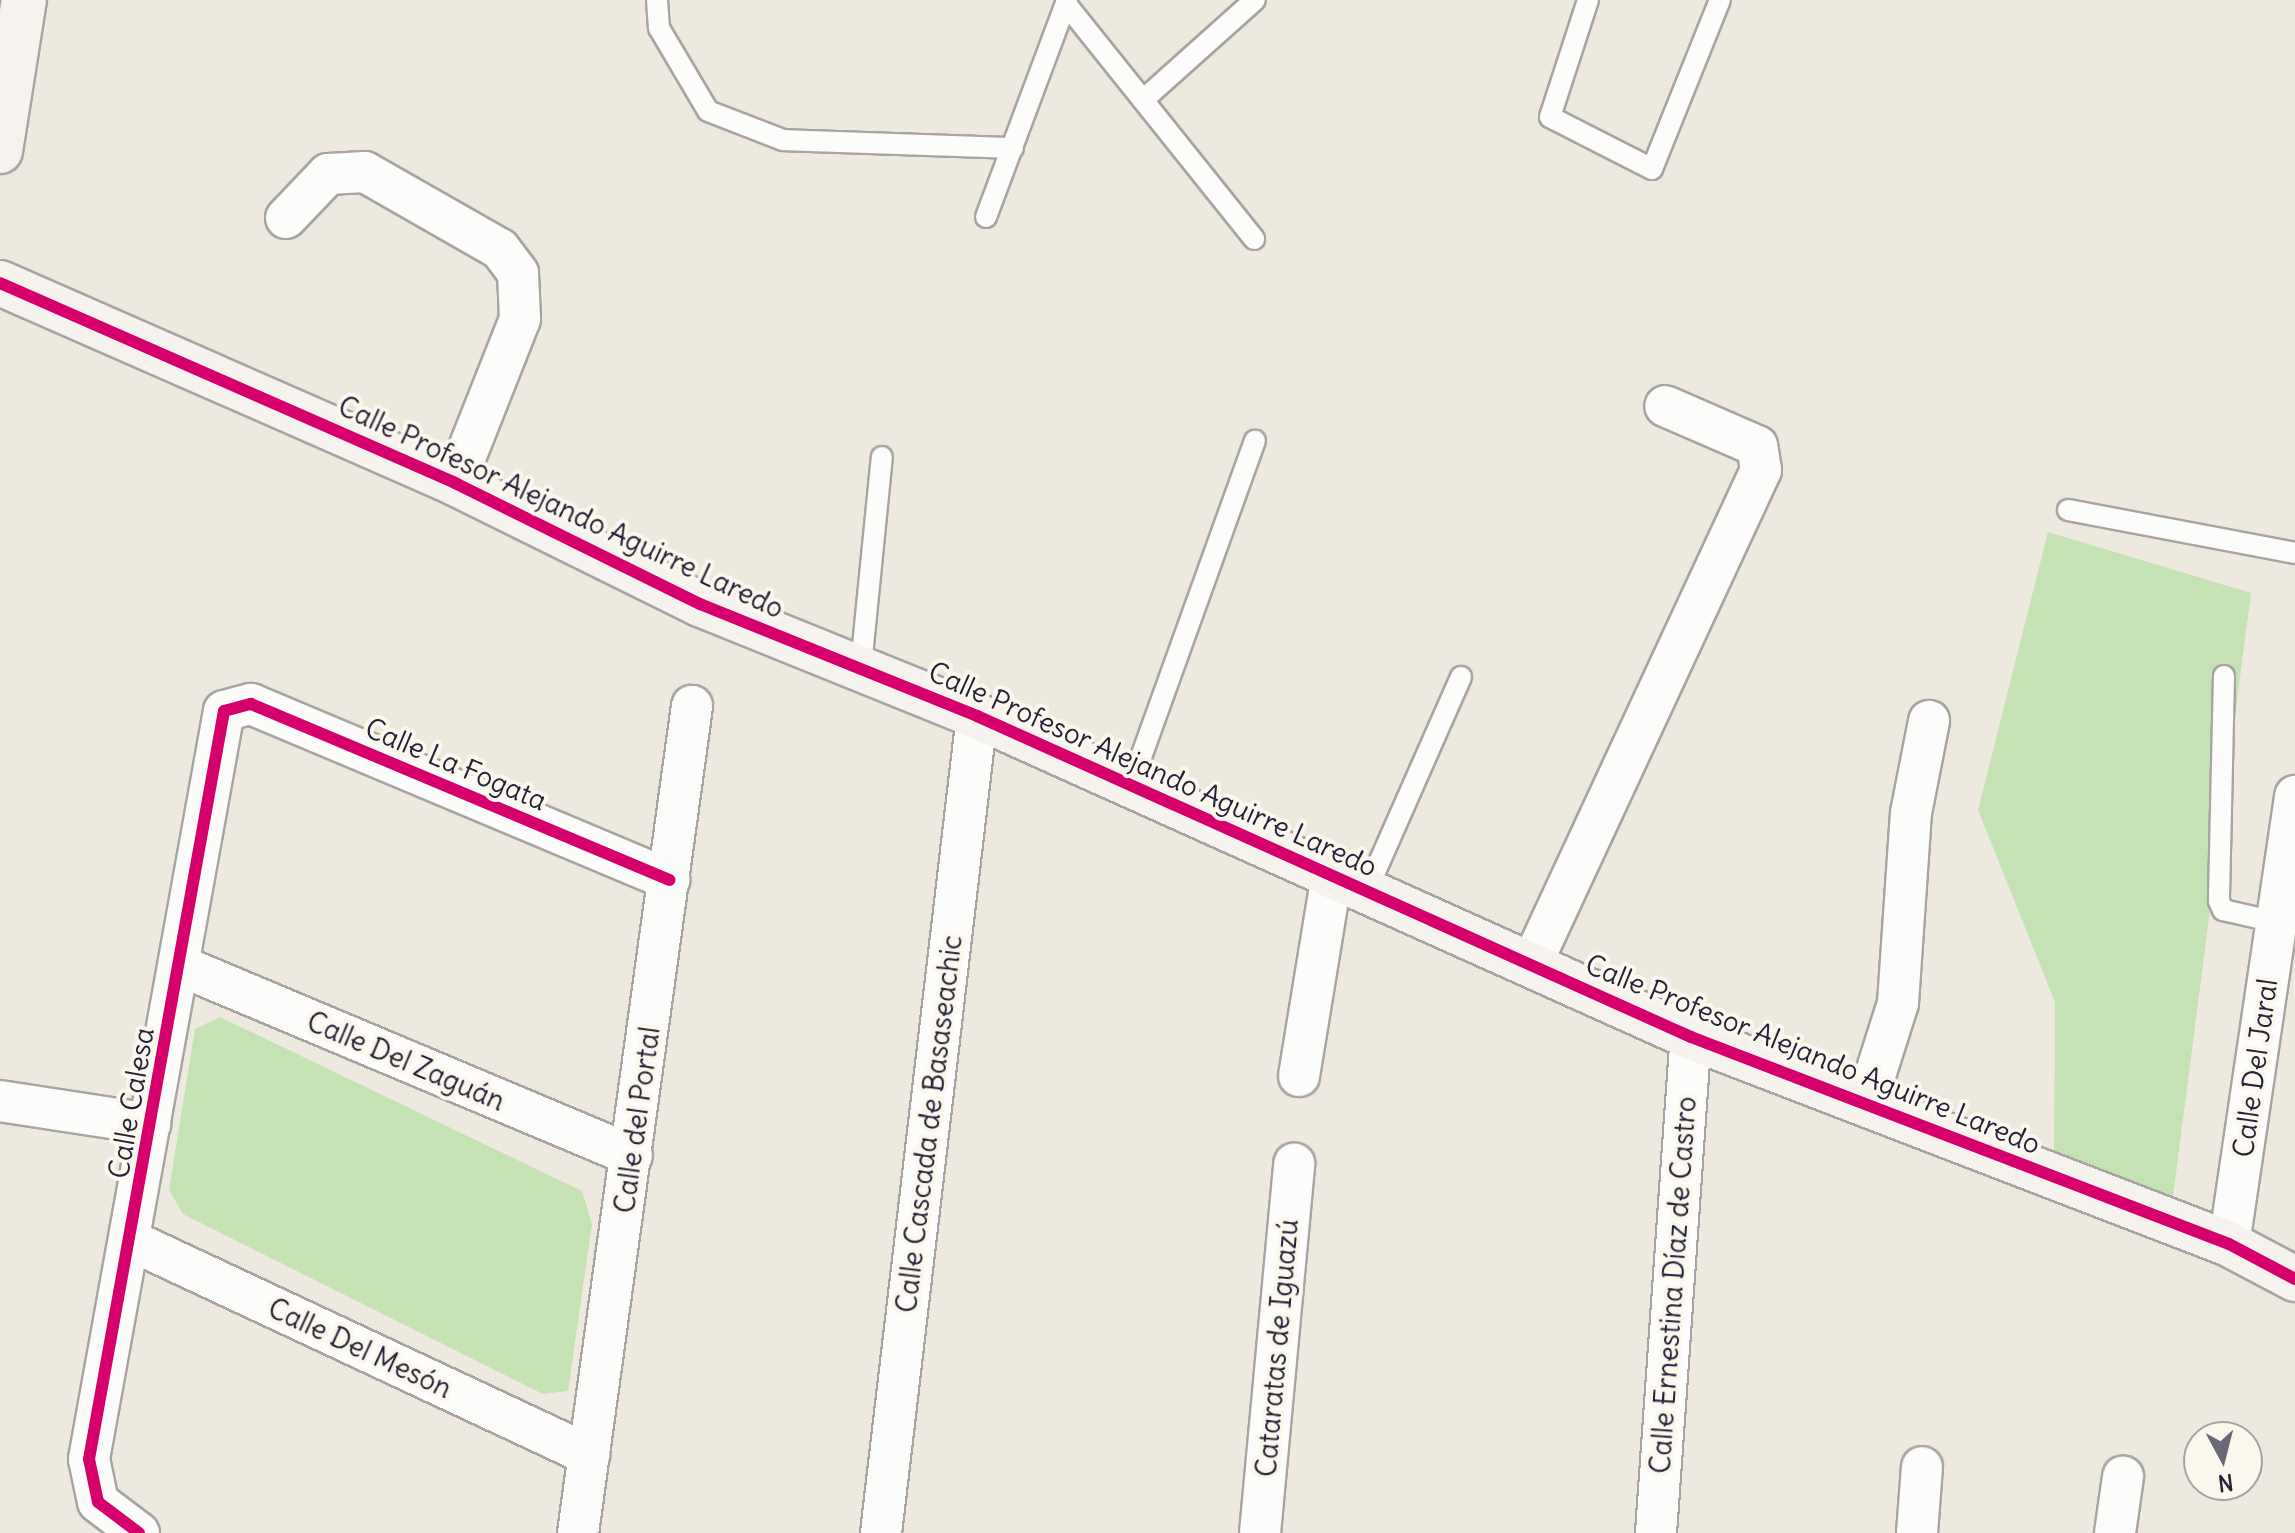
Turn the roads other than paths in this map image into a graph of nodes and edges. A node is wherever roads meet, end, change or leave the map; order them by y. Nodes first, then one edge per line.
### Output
1 (24, 0) edge
2 (657, 0) edge
3 (1255, 0) edge
4 (1588, 0) edge
5 (1720, 0) edge
6 (1067, 2) edge
7 (1143, 100) junction
8 (1013, 148) junction
9 (0, 151) edge
10 (986, 217) dead end
11 (286, 218) dead end
12 (1254, 239) dead end
13 (0, 283) edge
14 (1665, 406) dead end
15 (1255, 441) dead end
16 (882, 457) dead end
17 (455, 483) junction
18 (2068, 510) dead end
19 (2295, 553) edge
20 (861, 666) junction
21 (2224, 676) dead end
22 (1461, 677) dead end
23 (692, 706) dead end
24 (224, 711) joint
25 (977, 716) junction
26 (1929, 721) dead end
27 (1131, 785) junction
28 (2295, 796) edge
29 (670, 880) junction
30 (1349, 882) junction
31 (2276, 922) junction
32 (1531, 965) junction
33 (181, 966) junction
34 (1691, 1037) junction
35 (1299, 1076) dead end
36 (0, 1101) edge
37 (1866, 1104) junction
38 (150, 1124) junction
39 (632, 1156) junction
40 (1294, 1164) dead end
41 (132, 1241) junction
42 (2229, 1244) junction
43 (2295, 1279) edge
44 (589, 1455) junction
45 (1922, 1467) dead end
46 (2123, 1477) dead end
47 (139, 1533) edge
48 (578, 1533) edge
49 (881, 1533) edge
50 (1260, 1533) edge
51 (1656, 1533) edge
52 (1917, 1533) edge
53 (2115, 1533) edge

1 - 9 street
2 - 8 lane
3 - 7 lane
4 - 5 lane
6 - 7 lane
6 - 8 lane
7 - 12 lane
8 - 10 lane
11 - 17 street
13 - 17 street, Calle Profesor Alejando Aguirre Laredo
14 - 32 street
15 - 27 lane
16 - 20 lane
17 - 20 street, Calle Profesor Alejando Aguirre Laredo
18 - 19 lane
20 - 25 street, Calle Profesor Alejando Aguirre Laredo
21 - 31 lane
22 - 30 lane
23 - 29 street, Calle del Portal
24 - 29 street, Calle La Fogata
24 - 33 street, Calle Calesa
25 - 27 street, Calle Profesor Alejando Aguirre Laredo
25 - 49 street, Calle Cascada de Basaseachic
26 - 37 street
27 - 30 street, Calle Profesor Alejando Aguirre Laredo
28 - 31 street, Calle Del Jaral
29 - 39 street, Calle del Portal
30 - 32 street, Calle Profesor Alejando Aguirre Laredo
30 - 35 street
31 - 42 street, Calle Del Jaral
32 - 34 street, Calle Profesor Alejando Aguirre Laredo
33 - 38 street, Calle Calesa
33 - 39 street, Calle Del Zaguán
34 - 37 street, Calle Profesor Alejando Aguirre Laredo
34 - 51 street, Calle Ernestina Díaz de Castro
36 - 38 street
37 - 42 street, Calle Profesor Alejando Aguirre Laredo
38 - 41 street, Calle Calesa
39 - 44 street, Calle del Portal
40 - 50 street, Cataratas de Iguazú
41 - 44 street, Calle Del Mesón
41 - 47 street, Calle Calesa
42 - 43 street, Calle Profesor Alejando Aguirre Laredo
44 - 48 street, Calle del Portal
45 - 52 street
46 - 53 street

